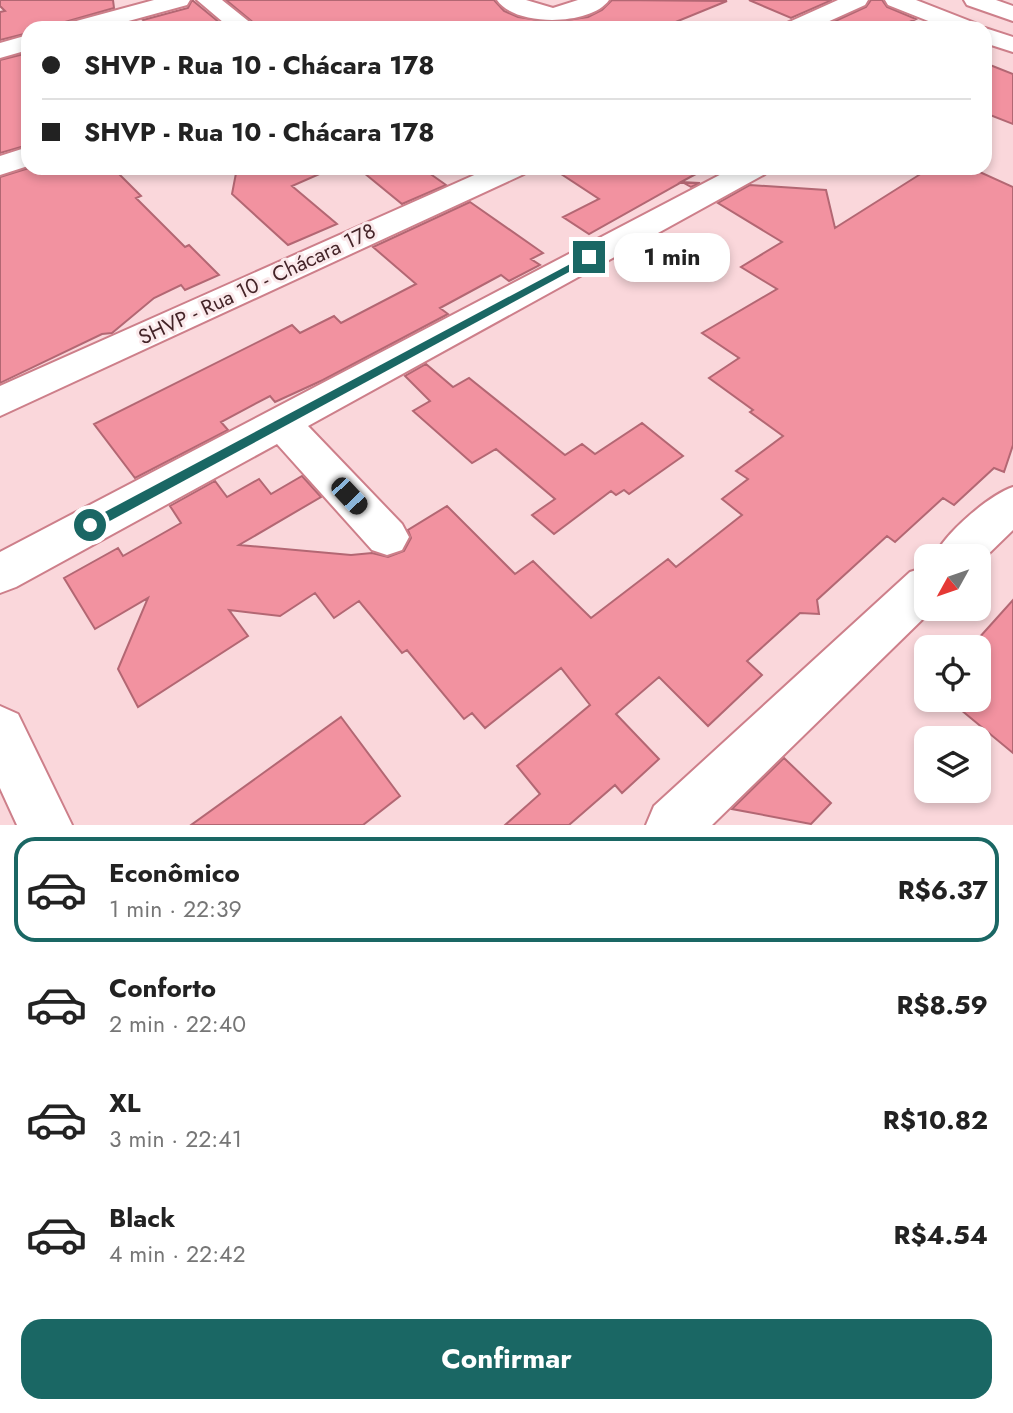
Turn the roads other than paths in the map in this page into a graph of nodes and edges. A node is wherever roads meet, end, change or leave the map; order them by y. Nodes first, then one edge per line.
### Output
1 (179, 0) edge
2 (208, 0) edge
3 (508, 0) edge
4 (598, 0) edge
5 (857, 0) edge
6 (896, 0) edge
7 (975, 0) edge
8 (1013, 14) edge
9 (102, 21) edge
10 (236, 21) edge
11 (810, 21) edge
12 (949, 21) edge
13 (992, 38) edge
14 (21, 44) edge
15 (1013, 45) edge
16 (0, 51) edge
17 (21, 158) edge
18 (0, 166) edge
19 (499, 175) edge
20 (742, 175) edge
21 (0, 401) edge
22 (281, 423) junction
23 (1013, 504) edge
24 (387, 537) dead end
25 (970, 544) edge
26 (0, 574) edge
27 (914, 597) edge
28 (0, 731) edge
29 (45, 825) edge
30 (673, 825) edge

1 - 9 street
2 - 10 street
3 - 4 street
5 - 11 street
6 - 12 street
7 - 8 street
13 - 15 street
14 - 16 street
17 - 18 street
19 - 21 street, SHVP - Rua 10 - Chácara 178
20 - 22 street
22 - 24 street
22 - 26 street
23 - 25 street
27 - 30 street
28 - 29 street

